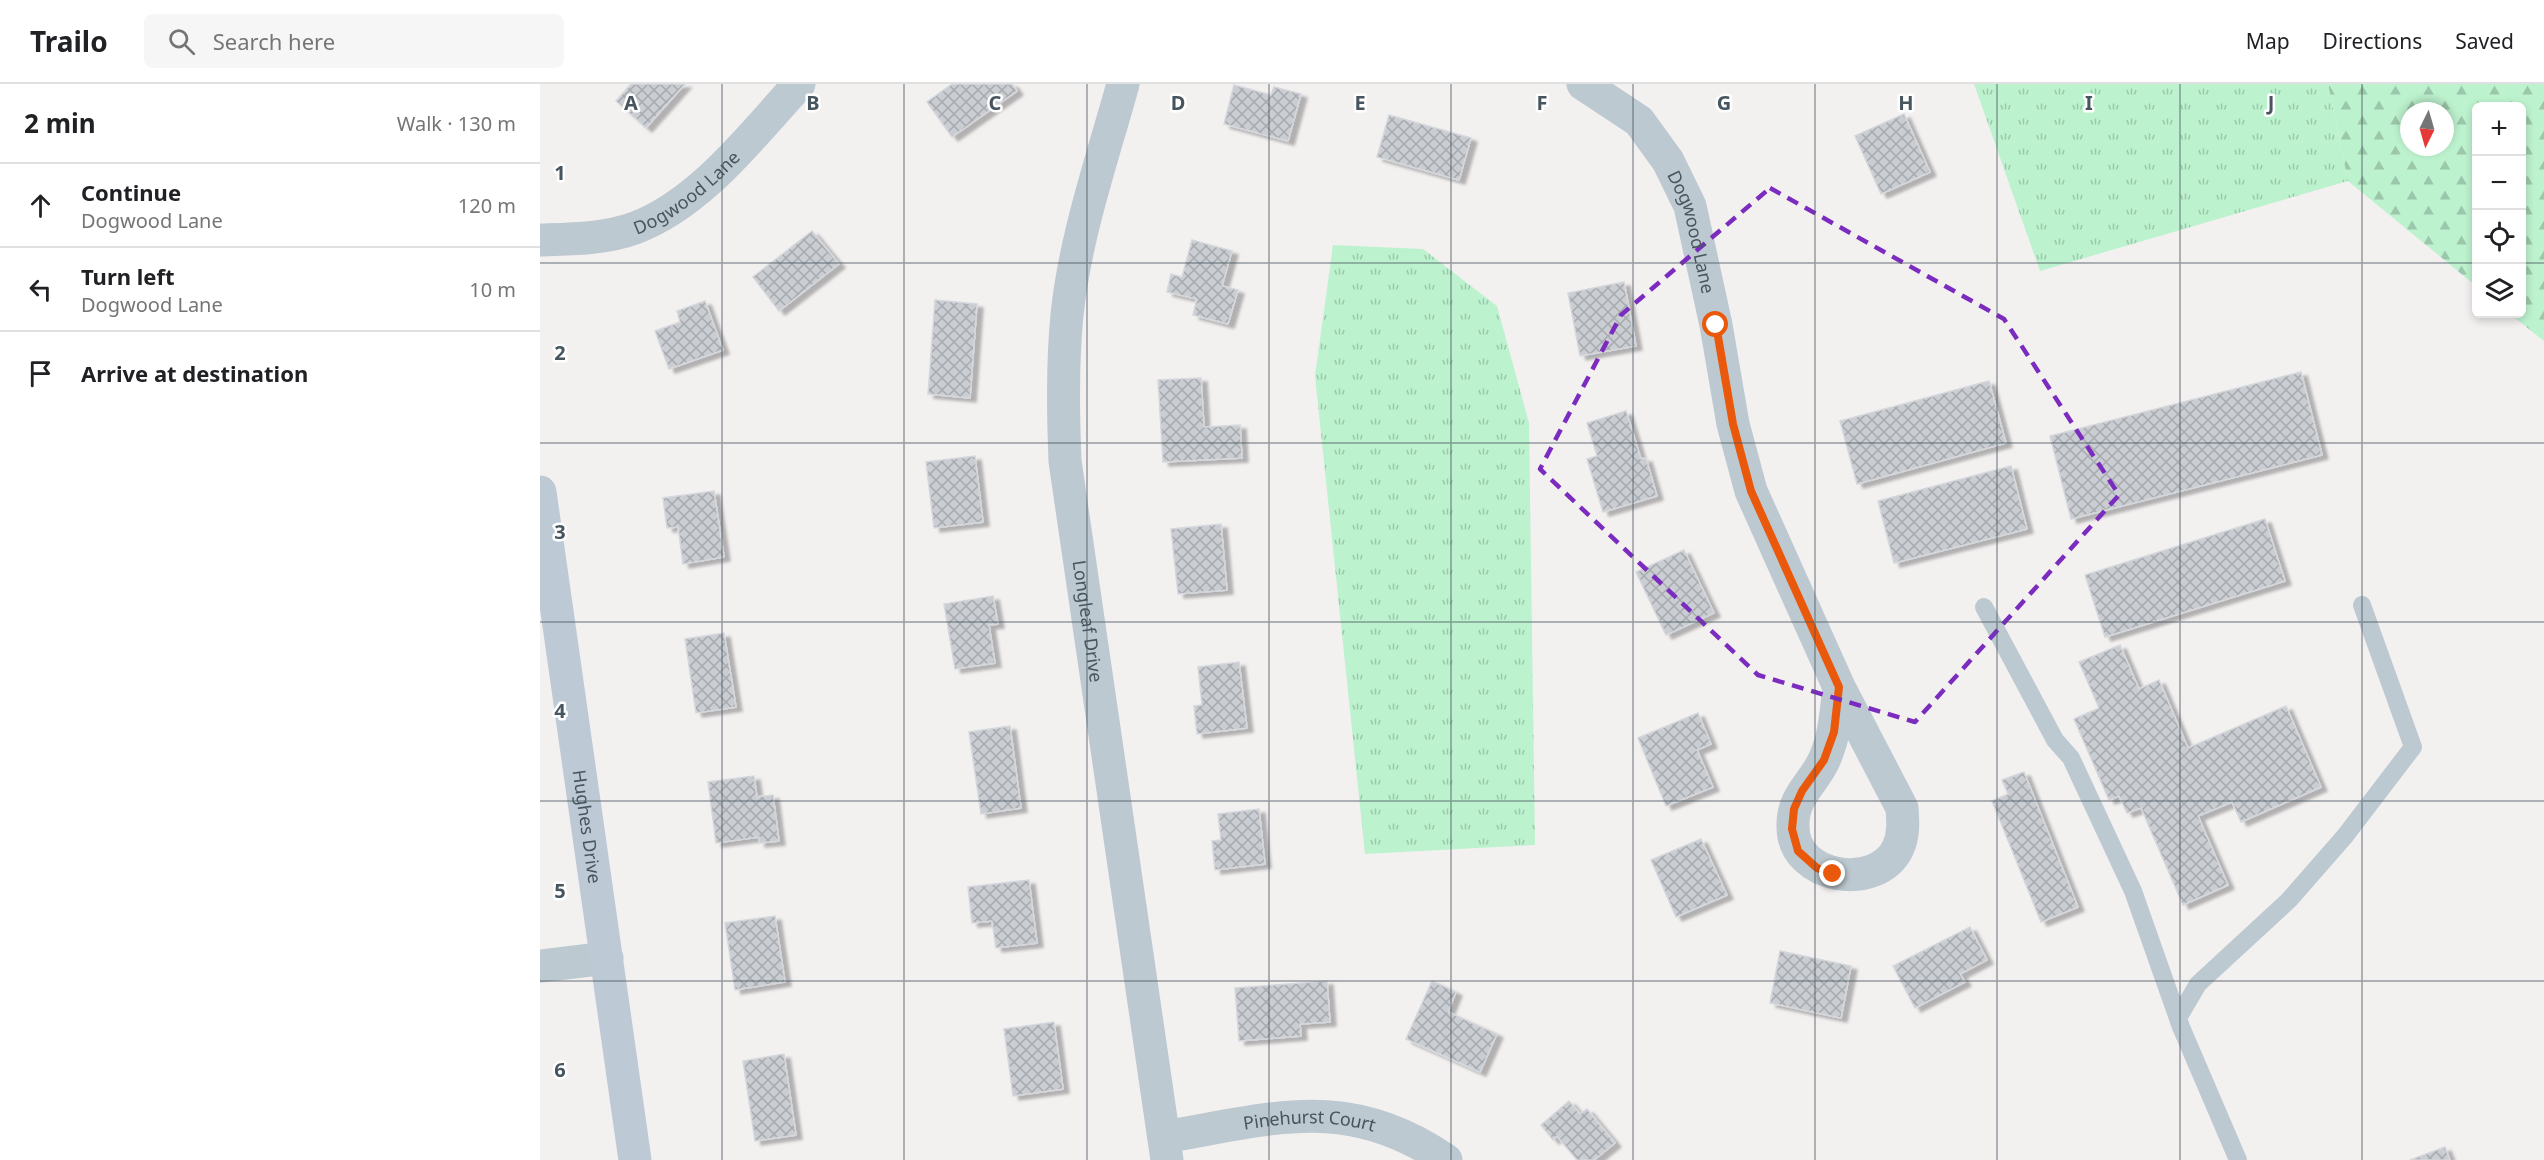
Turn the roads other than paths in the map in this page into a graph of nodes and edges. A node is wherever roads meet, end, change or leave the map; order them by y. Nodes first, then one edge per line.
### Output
1 (799, 84) edge
2 (1123, 84) edge
3 (1583, 84) edge
4 (540, 240) edge
5 (540, 492) edge
6 (2362, 605) dead end
7 (1984, 606) dead end
8 (1839, 687) junction
9 (606, 958) junction
10 (540, 966) edge
11 (2178, 1018) junction
12 (1166, 1148) edge
13 (635, 1160) edge
14 (1446, 1160) edge
15 (2238, 1160) edge

1 - 4 street, Dogwood Lane
2 - 12 street, Longleaf Drive
3 - 8 street, Dogwood Lane
5 - 9 street, Hughes Drive
6 - 11 lane
7 - 11 lane
8 - 8 street, Dogwood Lane
9 - 10 street
9 - 13 street, Hughes Drive
11 - 15 lane
12 - 14 street, Pinehurst Court

